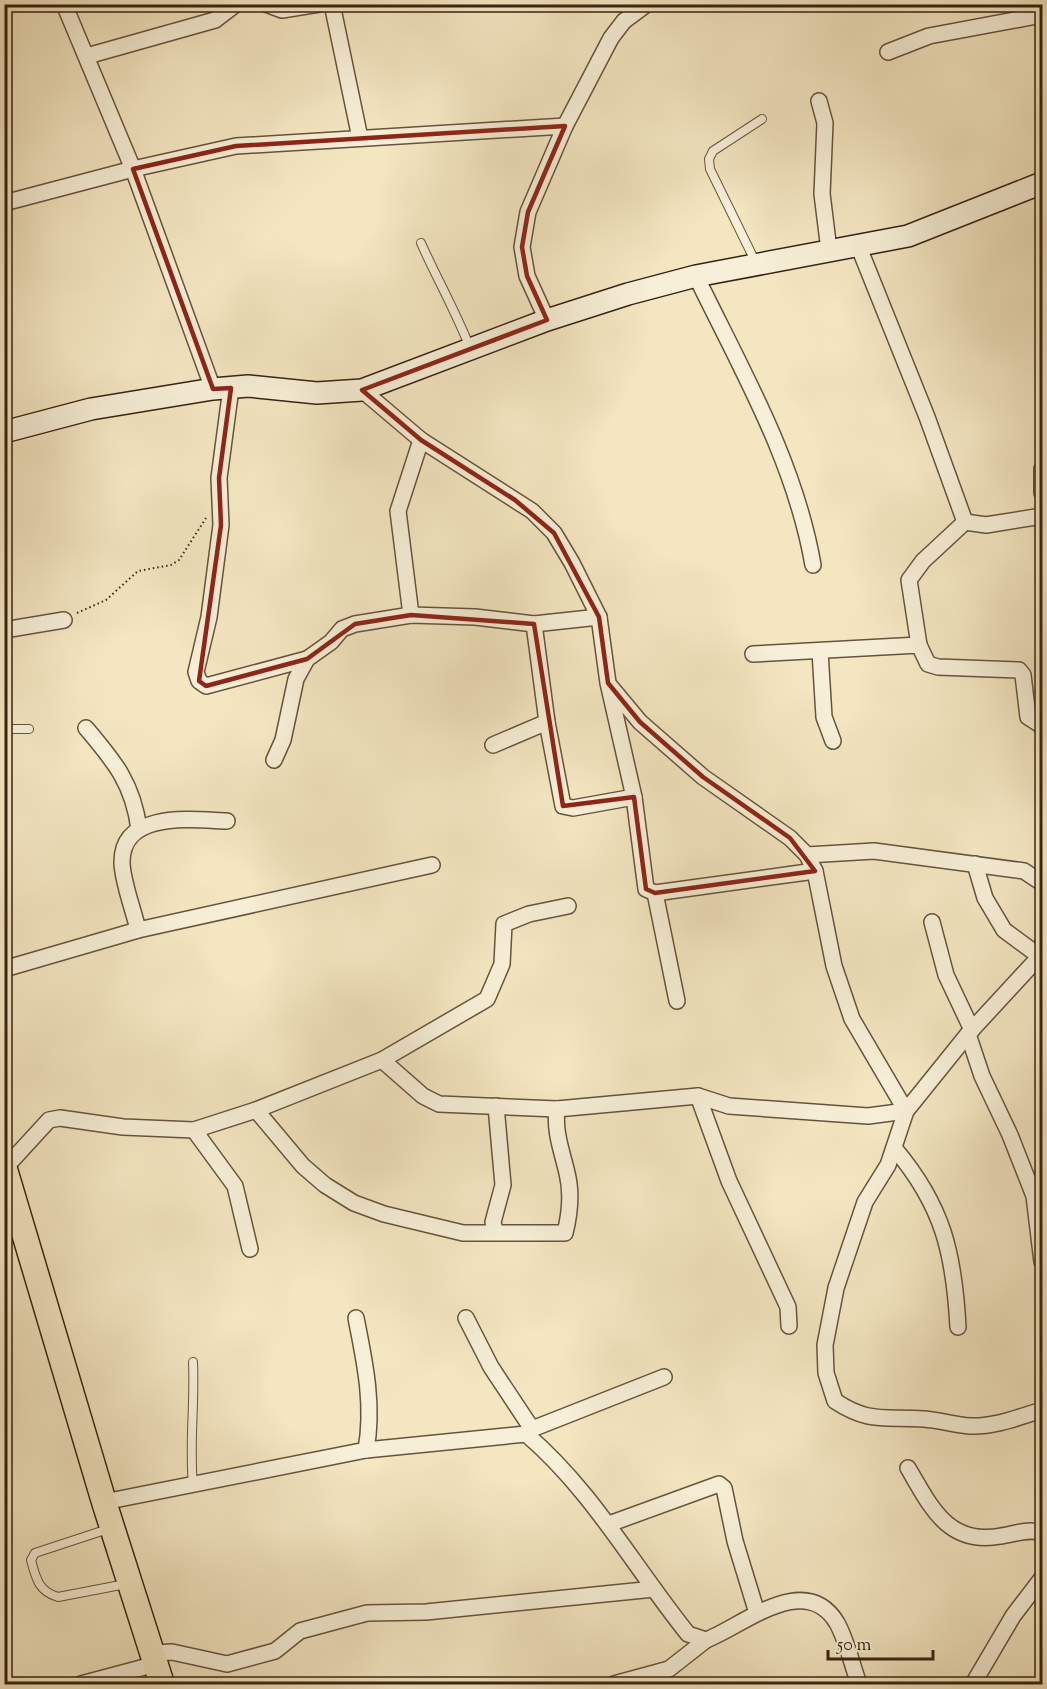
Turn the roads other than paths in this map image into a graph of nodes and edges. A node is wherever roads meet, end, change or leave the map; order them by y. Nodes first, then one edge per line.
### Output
1 (64, 4) edge
2 (236, 4) edge
3 (266, 4) edge
4 (319, 4) edge
5 (332, 4) edge
6 (647, 4) edge
7 (1042, 15) edge
8 (888, 52) dead end
9 (87, 56) junction
10 (819, 101) dead end
11 (762, 118) dead end
12 (565, 126) junction
13 (360, 138) junction
14 (133, 169) junction
15 (1042, 183) edge
16 (4, 203) edge
17 (421, 243) dead end
18 (858, 245) junction
19 (829, 250) junction
20 (756, 264) junction
21 (696, 276) junction
22 (547, 320) junction
23 (471, 350) junction
24 (222, 388) junction
25 (362, 390) junction
26 (4, 432) edge
27 (421, 440) junction
28 (1042, 469) edge
29 (1042, 493) edge
30 (1042, 516) edge
31 (965, 522) junction
32 (813, 565) dead end
33 (411, 615) junction
34 (599, 617) junction
35 (64, 620) road end
36 (534, 624) junction
37 (4, 630) edge
38 (920, 645) junction
39 (820, 651) junction
40 (753, 654) dead end
41 (307, 660) junction
42 (608, 683) junction
43 (547, 722) junction
44 (1042, 726) edge
45 (86, 728) dead end
46 (4, 729) edge
47 (28, 729) dead end
48 (833, 741) dead end
49 (493, 745) dead end
50 (274, 760) dead end
51 (634, 797) junction
52 (227, 821) dead end
53 (139, 829) junction
54 (807, 855) junction
55 (975, 864) junction
56 (432, 865) dead end
57 (815, 871) junction
58 (1042, 883) edge
59 (655, 893) junction
60 (568, 906) dead end
61 (932, 922) dead end
62 (138, 930) junction
63 (1041, 954) edge
64 (4, 969) edge
65 (677, 1001) dead end
66 (970, 1032) junction
67 (382, 1060) junction
68 (698, 1096) junction
69 (495, 1106) junction
70 (557, 1109) junction
71 (256, 1110) junction
72 (906, 1111) junction
73 (194, 1130) junction
74 (895, 1149) junction
75 (5, 1167) edge
76 (1038, 1195) edge
77 (495, 1231) junction
78 (250, 1249) dead end
79 (1042, 1262) edge
80 (356, 1318) dead end
81 (466, 1318) dead end
82 (789, 1326) dead end
83 (958, 1327) dead end
84 (193, 1362) dead end
85 (664, 1377) dead end
86 (1042, 1410) edge
87 (529, 1432) junction
88 (366, 1450) junction
89 (908, 1468) dead end
90 (193, 1485) junction
91 (104, 1502) junction
92 (609, 1524) junction
93 (112, 1528) junction
94 (1042, 1533) edge
95 (1042, 1578) edge
96 (130, 1583) junction
97 (654, 1589) junction
98 (757, 1613) junction
99 (706, 1640) junction
100 (157, 1667) edge
101 (81, 1684) edge
102 (614, 1684) edge
103 (859, 1684) edge
104 (973, 1684) edge

1 - 9 street
2 - 9 street
3 - 4 street
5 - 13 street
6 - 12 street
7 - 8 street
9 - 14 street
10 - 19 street
11 - 20 lane
12 - 13 street
12 - 22 street
13 - 14 street
14 - 16 street
14 - 24 street
15 - 18 street
17 - 23 lane
18 - 19 street
18 - 31 street
19 - 20 street
20 - 21 street
21 - 22 street
21 - 32 street
22 - 23 street
23 - 25 street
24 - 25 street
24 - 26 street
24 - 41 street
25 - 27 street
27 - 33 street
27 - 34 street
28 - 29 street
30 - 31 street
31 - 38 street
33 - 36 street
33 - 41 street
34 - 36 street
34 - 42 street
35 - 37 street
36 - 43 street
38 - 39 street
38 - 44 street
39 - 40 street
39 - 48 street
41 - 50 street
42 - 51 street
42 - 54 street
43 - 49 street
43 - 51 street
45 - 53 street
46 - 47 lane
51 - 59 street
52 - 53 street
53 - 62 street
54 - 55 street
54 - 57 street
55 - 58 street
55 - 63 street
56 - 62 street
57 - 59 street
57 - 72 street
59 - 65 street
60 - 67 street
61 - 66 street
62 - 64 street
63 - 66 street
66 - 72 street
66 - 76 street
67 - 69 street
67 - 71 street
68 - 70 street
68 - 72 street
68 - 82 street
69 - 70 street
69 - 77 street
70 - 77 street
71 - 73 street
71 - 77 street
72 - 74 street
73 - 75 street
73 - 78 street
74 - 83 street
74 - 86 street
75 - 91 main road
76 - 79 street
80 - 88 street
81 - 87 street
84 - 90 lane
85 - 87 street
87 - 88 street
87 - 92 street
88 - 90 street
89 - 94 street
90 - 91 street
91 - 93 main road
92 - 97 street
92 - 98 street
93 - 96 main road
93 - 96 lane
95 - 104 street
96 - 100 main road
97 - 99 street
97 - 100 street
98 - 99 street
98 - 103 street
99 - 102 street
100 - 101 street

